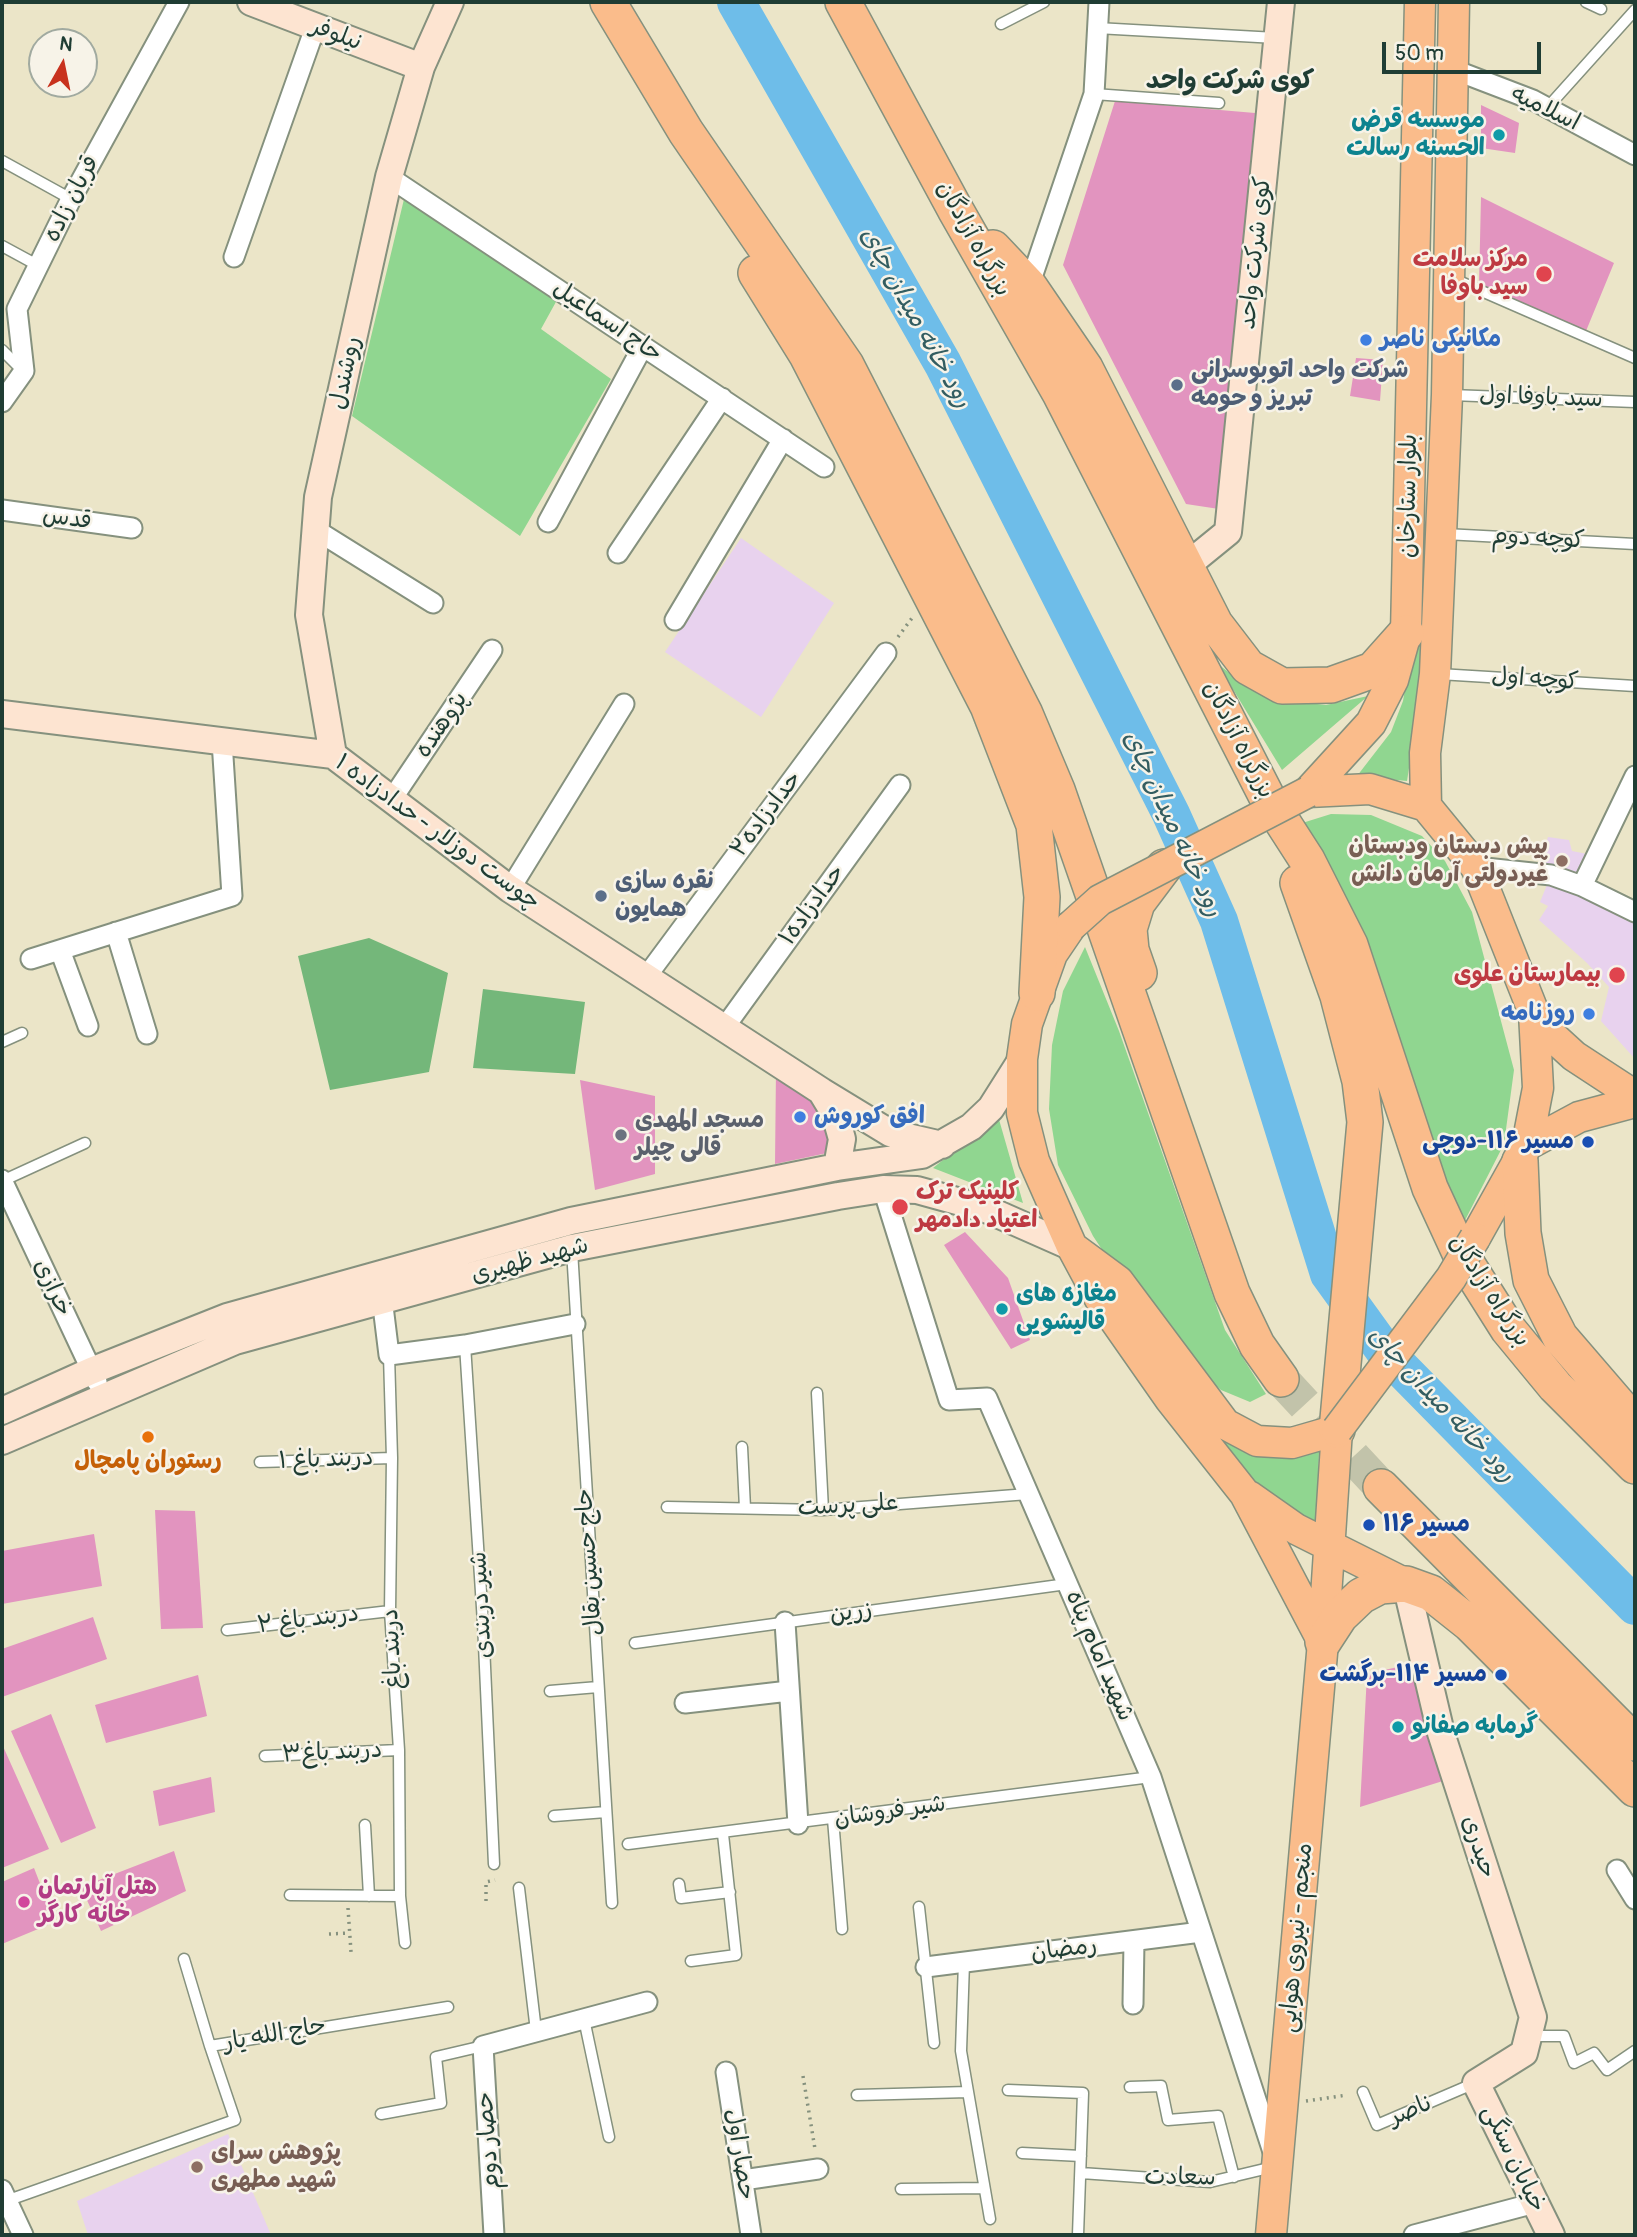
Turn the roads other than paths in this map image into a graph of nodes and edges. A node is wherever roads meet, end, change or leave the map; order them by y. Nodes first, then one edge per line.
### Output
1 (179, 2) edge
2 (251, 2) edge
3 (450, 2) edge
4 (608, 2) edge
5 (843, 2) edge
6 (1044, 2) edge
7 (1099, 2) edge
8 (1281, 2) edge
9 (1420, 2) edge
10 (1454, 2) edge
11 (1586, 2) edge
12 (1601, 9) dead end
13 (1635, 10) edge
14 (1001, 24) dead end
15 (315, 28) junction
16 (1097, 28) junction
17 (1277, 38) junction
18 (421, 67) junction
19 (1452, 69) junction
20 (1094, 94) junction
21 (1219, 103) dead end
22 (1547, 108) junction
23 (686, 132) junction
24 (1635, 155) edge
25 (2, 161) edge
26 (389, 177) junction
27 (71, 199) junction
28 (955, 209) junction
29 (2, 246) edge
30 (234, 257) dead end
31 (38, 266) junction
32 (1450, 277) junction
33 (1029, 286) junction
34 (643, 346) junction
35 (2, 350) edge
36 (1635, 358) edge
37 (24, 371) junction
38 (1447, 395) junction
39 (722, 398) junction
40 (2, 402) edge
41 (1635, 402) edge
42 (783, 439) junction
43 (824, 467) dead end
44 (2, 510) edge
45 (548, 522) dead end
46 (132, 528) dead end
47 (316, 530) junction
48 (1441, 533) junction
49 (1635, 544) edge
50 (618, 553) dead end
51 (1185, 568) junction
52 (433, 603) dead end
53 (675, 620) dead end
54 (1406, 633) junction
55 (492, 650) dead end
56 (886, 653) road end
57 (1434, 674) junction
58 (1635, 687) edge
59 (624, 704) dead end
60 (2, 714) edge
61 (222, 741) junction
62 (333, 755) junction
63 (1635, 776) edge
64 (900, 785) dead end
65 (1308, 792) junction
66 (392, 799) junction
67 (1269, 801) junction
68 (1426, 806) junction
69 (1164, 867) junction
70 (1476, 867) junction
71 (1582, 886) junction
72 (510, 889) junction
73 (1635, 912) edge
74 (116, 932) junction
75 (60, 950) junction
76 (32, 959) dead end
77 (646, 977) junction
78 (1037, 993) junction
79 (1534, 1013) junction
80 (88, 1026) dead end
81 (724, 1028) junction
82 (22, 1033) dead end
83 (147, 1034) dead end
84 (2, 1042) edge
85 (1022, 1059) junction
86 (821, 1091) junction
87 (1635, 1096) edge
88 (1635, 1102) edge
89 (85, 1143) dead end
90 (944, 1145) junction
91 (1524, 1153) junction
92 (837, 1167) junction
93 (2, 1181) edge
94 (883, 1189) junction
95 (571, 1221) junction
96 (1072, 1247) junction
97 (572, 1248) junction
98 (379, 1275) junction
99 (382, 1301) junction
100 (575, 1324) junction
101 (465, 1345) junction
102 (389, 1355) junction
103 (91, 1371) junction
104 (817, 1393) dead end
105 (104, 1395) junction
106 (2, 1411) edge
107 (1635, 1424) edge
108 (1337, 1430) junction
109 (2, 1441) edge
110 (742, 1447) dead end
111 (393, 1458) junction
112 (260, 1462) dead end
113 (1635, 1466) edge
114 (1381, 1487) tunnel mouth
115 (1028, 1494) junction
116 (1245, 1494) junction
117 (667, 1507) dead end
118 (746, 1508) junction
119 (823, 1510) junction
120 (1332, 1546) junction
121 (1067, 1584) junction
122 (1406, 1584) junction
123 (390, 1611) junction
124 (785, 1622) junction
125 (227, 1630) dead end
126 (1323, 1642) junction
127 (635, 1643) dead end
128 (598, 1687) junction
129 (550, 1691) dead end
130 (789, 1691) junction
131 (685, 1703) dead end
132 (1635, 1744) edge
133 (399, 1750) junction
134 (265, 1756) dead end
135 (1151, 1777) junction
136 (1635, 1789) edge
137 (606, 1812) junction
138 (554, 1816) dead end
139 (833, 1819) junction
140 (798, 1824) junction
141 (365, 1825) dead end
142 (723, 1834) junction
143 (628, 1844) dead end
144 (494, 1864) road end
145 (1617, 1870) dead end
146 (679, 1884) dead end
147 (519, 1888) dead end
148 (730, 1892) junction
149 (290, 1895) dead end
150 (369, 1896) junction
151 (400, 1896) junction
152 (1635, 1899) edge
153 (612, 1903) dead end
154 (919, 1907) dead end
155 (842, 1930) dead end
156 (1201, 1932) junction
157 (1135, 1941) junction
158 (405, 1943) dead end
159 (184, 1959) dead end
160 (691, 1961) dead end
161 (964, 1962) junction
162 (926, 1967) junction
163 (647, 2002) dead end
164 (1133, 2004) dead end
165 (448, 2007) dead end
166 (584, 2018) junction
167 (536, 2031) junction
168 (1528, 2036) junction
169 (934, 2043) dead end
170 (211, 2046) junction
171 (483, 2046) junction
172 (1635, 2051) edge
173 (726, 2072) dead end
174 (1476, 2083) junction
175 (1130, 2087) dead end
176 (1008, 2090) dead end
177 (968, 2092) junction
178 (1363, 2092) road end
179 (857, 2095) dead end
180 (381, 2114) dead end
181 (609, 2137) dead end
182 (1022, 2153) dead end
183 (1081, 2156) junction
184 (1277, 2166) junction
185 (818, 2168) road end
186 (1081, 2173) junction
187 (1234, 2177) junction
188 (743, 2180) junction
189 (985, 2188) junction
190 (901, 2189) dead end
191 (4, 2195) edge
192 (1535, 2203) junction
193 (990, 2220) dead end
194 (23, 2235) edge
195 (494, 2235) edge
196 (751, 2235) edge
197 (1078, 2235) edge
198 (1271, 2235) edge
199 (1415, 2235) edge
200 (1551, 2235) edge

1 - 27 street, قربان زاده
2 - 15 street, نیلوفر
3 - 18 street, روشندل
4 - 23 highway
5 - 28 highway, بزرگراه آزادگان
6 - 14 lane
7 - 16 street
8 - 17 street, کوی شرکت واحد
9 - 54 main road, بلوار ستارخان
10 - 19 main road, بلوار ستارخان
11 - 12 lane
13 - 22 lane
15 - 18 street, نیلوفر
15 - 30 street
16 - 17 lane
16 - 20 street
17 - 51 street, کوی شرکت واحد
18 - 26 street, روشندل
19 - 22 street, اسلامیه
19 - 32 main road, بلوار ستارخان
20 - 21 lane
20 - 33 street
22 - 24 street, اسلامیه
23 - 69 highway
23 - 78 highway
25 - 27 lane
26 - 34 street, حاج اسماعیل
26 - 47 street, روشندل
27 - 31 street, قربان زاده
28 - 33 highway
28 - 67 highway, بزرگراه آزادگان
29 - 31 lane
31 - 37 street, قربان زاده
32 - 36 lane
32 - 38 main road, بلوار ستارخان
33 - 51 highway
34 - 39 street, حاج اسماعیل
34 - 45 street
35 - 37 lane
37 - 40 street
38 - 41 lane, سید باوفا اول
38 - 48 main road, بلوار ستارخان
39 - 42 street, حاج اسماعیل
39 - 50 street
42 - 43 street, حاج اسماعیل
42 - 53 street
44 - 46 street, قدس
47 - 52 street
47 - 62 street, روشندل
48 - 49 lane, کوچه دوم
48 - 57 main road, بلوار ستارخان
51 - 54 highway
54 - 65 main road, بلوار ستارخان
55 - 66 street, پژوهنده
56 - 77 street, حدادزاده۲
57 - 58 lane, کوچه اول
57 - 68 main road, بلوار ستارخان
59 - 72 street
60 - 61 street, چوست دوزلار - حدادزاده ۱
61 - 62 street, چوست دوزلار - حدادزاده ۱
61 - 74 street
62 - 66 street, چوست دوزلار - حدادزاده ۱
63 - 71 street
64 - 81 street, حدادزاده۱
65 - 68 main road
65 - 69 main road, bridge
66 - 72 street, چوست دوزلار - حدادزاده ۱
67 - 108 highway
67 - 113 highway, بزرگراه آزادگان
68 - 70 main road
69 - 78 main road, bridge
70 - 71 street
70 - 79 main road
71 - 73 street
72 - 77 street, چوست دوزلار - حدادزاده ۱
74 - 75 street
74 - 83 street
75 - 76 street
75 - 80 street
77 - 81 street, چوست دوزلار - حدادزاده ۱
78 - 85 main road
79 - 87 main road
79 - 91 main road
81 - 86 street, چوست دوزلار - حدادزاده ۱
82 - 84 lane
85 - 90 street, شهید ظهیری
85 - 96 main road
86 - 90 street, چوست دوزلار - حدادزاده ۱
86 - 92 street
88 - 91 main road
89 - 93 lane
90 - 92 street, شهید ظهیری
91 - 107 highway
91 - 108 main road, bridge
92 - 95 street, شهید ظهیری
93 - 103 street, خرازی
94 - 96 street, شهید ظهیری
94 - 97 street, شهید ظهیری
94 - 115 street, شهید امام پناه
95 - 97 lane, حاج حسین بقال
95 - 98 street, شهید ظهیری
96 - 108 main road
96 - 116 main road
97 - 99 street, شهید ظهیری
97 - 100 lane, حاج حسین بقال
98 - 99 street, دربند باغ
98 - 103 street, شهید ظهیری
99 - 102 street, دربند باغ
99 - 105 street, شهید ظهیری
100 - 101 street
100 - 128 lane, حاج حسین بقال
101 - 102 street
101 - 144 lane, شیر دربندی
102 - 111 lane, دربند باغ
103 - 105 street, خرازی
103 - 106 street, شهید ظهیری
104 - 119 lane
105 - 109 street, شهید ظهیری
108 - 120 main road, منجم - نیروی هوایی
110 - 118 lane
111 - 112 lane, دربند باغ ۱
111 - 123 lane, دربند باغ
114 - 132 highway
115 - 119 lane, علی پرست
115 - 121 street, شهید امام پناه
116 - 120 main road
116 - 126 main road
117 - 118 lane, علی پرست
118 - 119 lane, علی پرست
120 - 122 main road
120 - 126 main road, منجم - نیروی هوایی
121 - 124 lane, زرین
121 - 135 street, شهید امام پناه
122 - 126 highway
122 - 136 highway
122 - 168 street, حیدری
123 - 125 lane, دربند باغ ۲
123 - 133 lane, دربند باغ
124 - 127 lane, زرین
124 - 130 street
126 - 184 main road, منجم - نیروی هوایی
128 - 129 lane
128 - 137 lane, حاج حسین بقال
130 - 131 street
130 - 140 street
133 - 134 lane, دربند باغ۳
133 - 151 lane, دربند باغ
135 - 139 lane, شیر فروشان
135 - 156 street, شهید امام پناه
137 - 138 lane
137 - 153 lane, حاج حسین بقال
139 - 140 lane, شیر فروشان
139 - 155 lane
140 - 142 lane, شیر فروشان
141 - 150 lane
142 - 143 lane, شیر فروشان
142 - 148 lane
145 - 152 street
146 - 148 lane
147 - 167 lane
148 - 160 lane
149 - 150 lane
150 - 151 lane
151 - 158 lane, دربند باغ
154 - 162 lane
156 - 157 street, رمضان
156 - 184 street, شهید امام پناه
157 - 161 street, رمضان
157 - 164 street
159 - 170 lane
161 - 162 street, رمضان
161 - 177 lane
162 - 169 lane
163 - 166 street
165 - 170 lane, حاج الله یار
166 - 167 street
166 - 181 lane
167 - 171 street
168 - 172 lane
168 - 174 street
170 - 191 lane, حاج الله یار
171 - 180 lane
171 - 195 street, حصار دوم
173 - 188 street, حصار اول
174 - 178 lane, ناصر
174 - 192 street, خیابان سنگی
175 - 187 lane
176 - 183 lane
177 - 179 lane
177 - 189 lane
182 - 183 lane
183 - 186 lane
184 - 187 lane, سعادت
184 - 198 main road, منجم - نیروی هوایی
185 - 188 street
186 - 187 lane, سعادت
186 - 197 lane
188 - 196 street, حصار اول
189 - 190 lane
189 - 193 lane
191 - 194 street
192 - 199 street
192 - 200 street, خیابان سنگی

